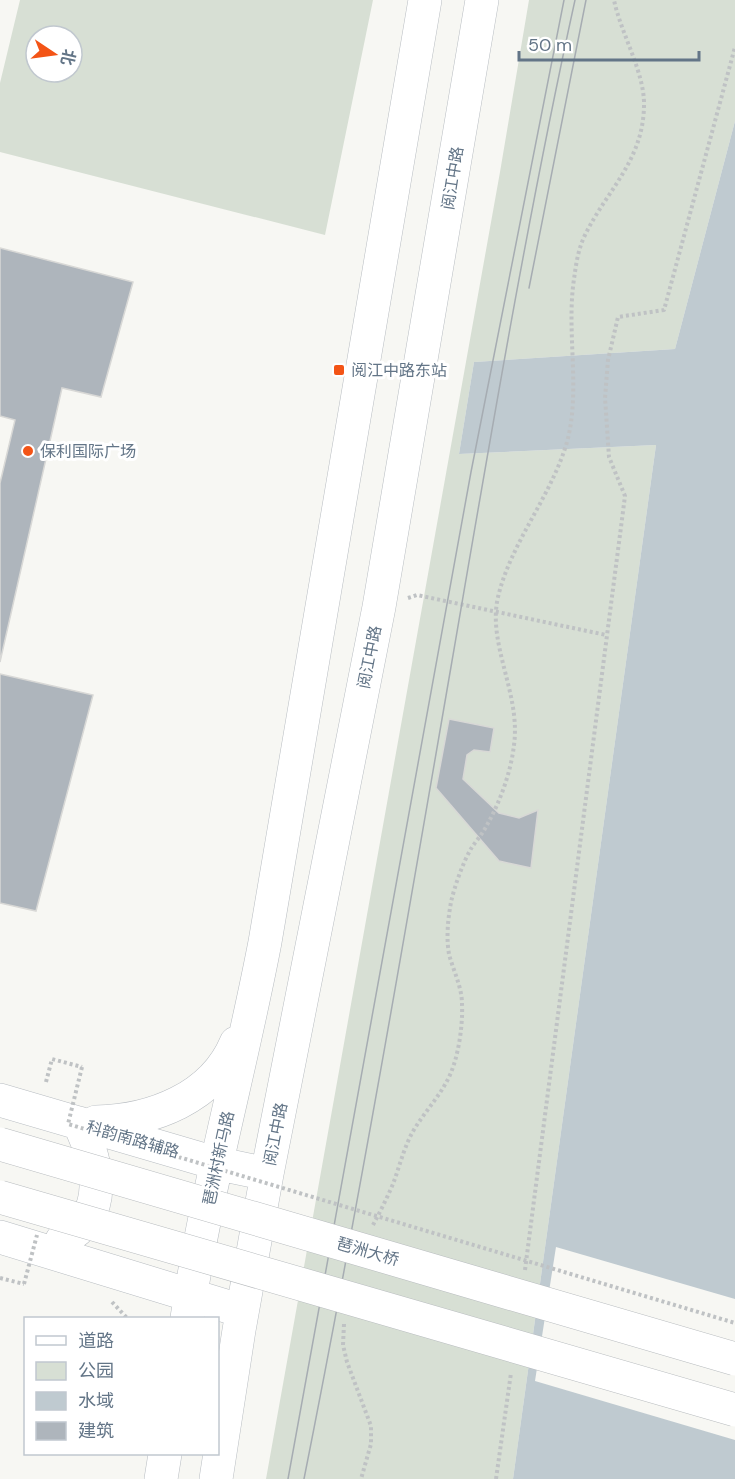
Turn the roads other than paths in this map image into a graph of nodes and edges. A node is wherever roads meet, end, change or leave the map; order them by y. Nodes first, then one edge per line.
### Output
1 (425, 0) edge
2 (482, 0) edge
3 (254, 998) junction
4 (0, 1100) edge
5 (79, 1123) junction
6 (0, 1144) edge
7 (215, 1163) junction
8 (267, 1174) junction
9 (0, 1197) edge
10 (0, 1237) edge
11 (44, 1249) junction
12 (189, 1306) edge
13 (242, 1311) junction
14 (735, 1359) edge
15 (735, 1410) edge
16 (165, 1455) edge
17 (161, 1479) edge
18 (216, 1479) edge

1 - 3 main road
2 - 8 main road, 阅江中路
3 - 5 main road
3 - 7 main road, 琶洲村新马路
4 - 5 main road, 科韵南路辅路
5 - 7 main road, 科韵南路辅路
5 - 11 main road
6 - 14 main road, 琶洲大桥, bridge
7 - 8 main road, 科韵南路辅路
7 - 12 main road, 琶洲村新马路
8 - 13 main road, 阅江中路
9 - 15 main road, bridge
10 - 11 main road
11 - 12 main road
12 - 13 main road
13 - 18 main road
16 - 17 main road

